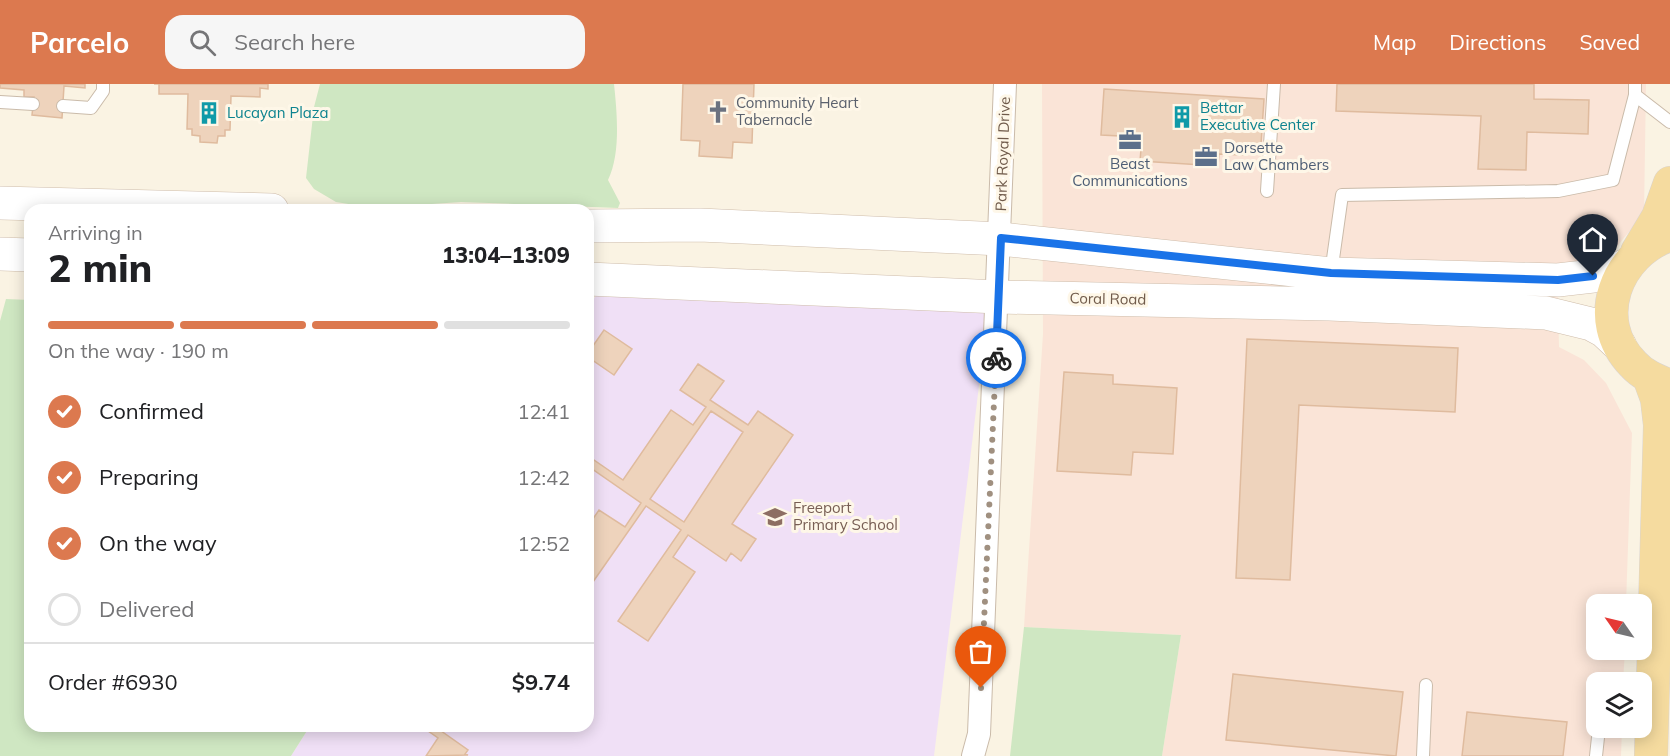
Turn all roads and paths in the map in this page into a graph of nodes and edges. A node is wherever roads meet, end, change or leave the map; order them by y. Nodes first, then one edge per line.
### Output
1 (103, 84) edge
2 (1005, 84) edge
3 (1274, 84) edge
4 (1635, 90) edge
5 (0, 102) edge
6 (33, 104) dead end
7 (63, 106) dead end
8 (1670, 122) edge
9 (1670, 183) edge
10 (1267, 191) dead end
11 (0, 203) edge
12 (39, 204) edge
13 (594, 227) edge
14 (1670, 235) edge
15 (1001, 238) junction
16 (0, 254) edge
17 (24, 255) edge
18 (1631, 260) junction
19 (594, 279) edge
20 (1330, 289) junction
21 (999, 297) junction
22 (1620, 346) junction
23 (1660, 382) edge
24 (1426, 685) dead end
25 (1661, 709) edge
26 (1598, 738) edge
27 (973, 756) edge
28 (1423, 756) edge
29 (1596, 756) edge
30 (1651, 756) edge

1 - 7 lane
2 - 15 street, Park Royal Drive
3 - 10 lane
4 - 8 lane
4 - 20 lane
5 - 6 lane
9 - 18 main road
11 - 12 main road
13 - 15 main road, Coral Road
14 - 18 main road
15 - 20 main road, Coral Road
15 - 21 street, Park Royal Drive
16 - 17 main road
18 - 20 main road, Coral Road
18 - 22 main road
19 - 21 main road, Coral Road
20 - 21 main road, Coral Road
20 - 22 main road, Coral Road
21 - 27 street, Park Royal Drive
22 - 23 main road
23 - 25 main road
24 - 28 lane
25 - 30 main road
26 - 29 lane

